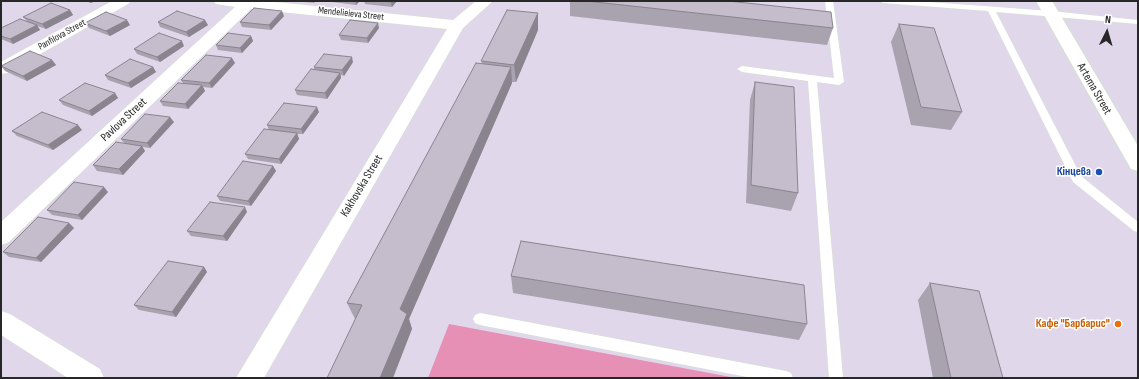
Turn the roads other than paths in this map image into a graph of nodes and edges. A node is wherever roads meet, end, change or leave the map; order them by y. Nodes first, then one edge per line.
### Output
1 (123, 1) edge
2 (221, 1) edge
3 (485, 1) edge
4 (829, 1) edge
5 (884, 1) edge
6 (247, 4) junction
7 (1047, 7) edge
8 (991, 9) junction
9 (1138, 22) edge
10 (457, 25) junction
11 (1, 69) edge
12 (742, 69) dead end
13 (812, 78) junction
14 (1138, 164) edge
15 (1138, 228) edge
16 (1, 236) edge
17 (480, 319) dead end
18 (1, 322) edge
19 (91, 378) edge
20 (249, 378) edge
21 (786, 378) edge
22 (836, 378) edge

1 - 11 street, Panfilova Street
2 - 6 street, Mendelieieva Street
3 - 10 street, Kakhovska Street
4 - 13 lane
5 - 8 lane
6 - 10 street, Mendelieieva Street
6 - 16 street, Pavlova Street
7 - 8 lane
7 - 9 lane
7 - 14 main road, Artema Street
8 - 15 lane
10 - 20 street, Kakhovska Street
12 - 13 lane
13 - 22 lane
17 - 21 lane
18 - 19 street

